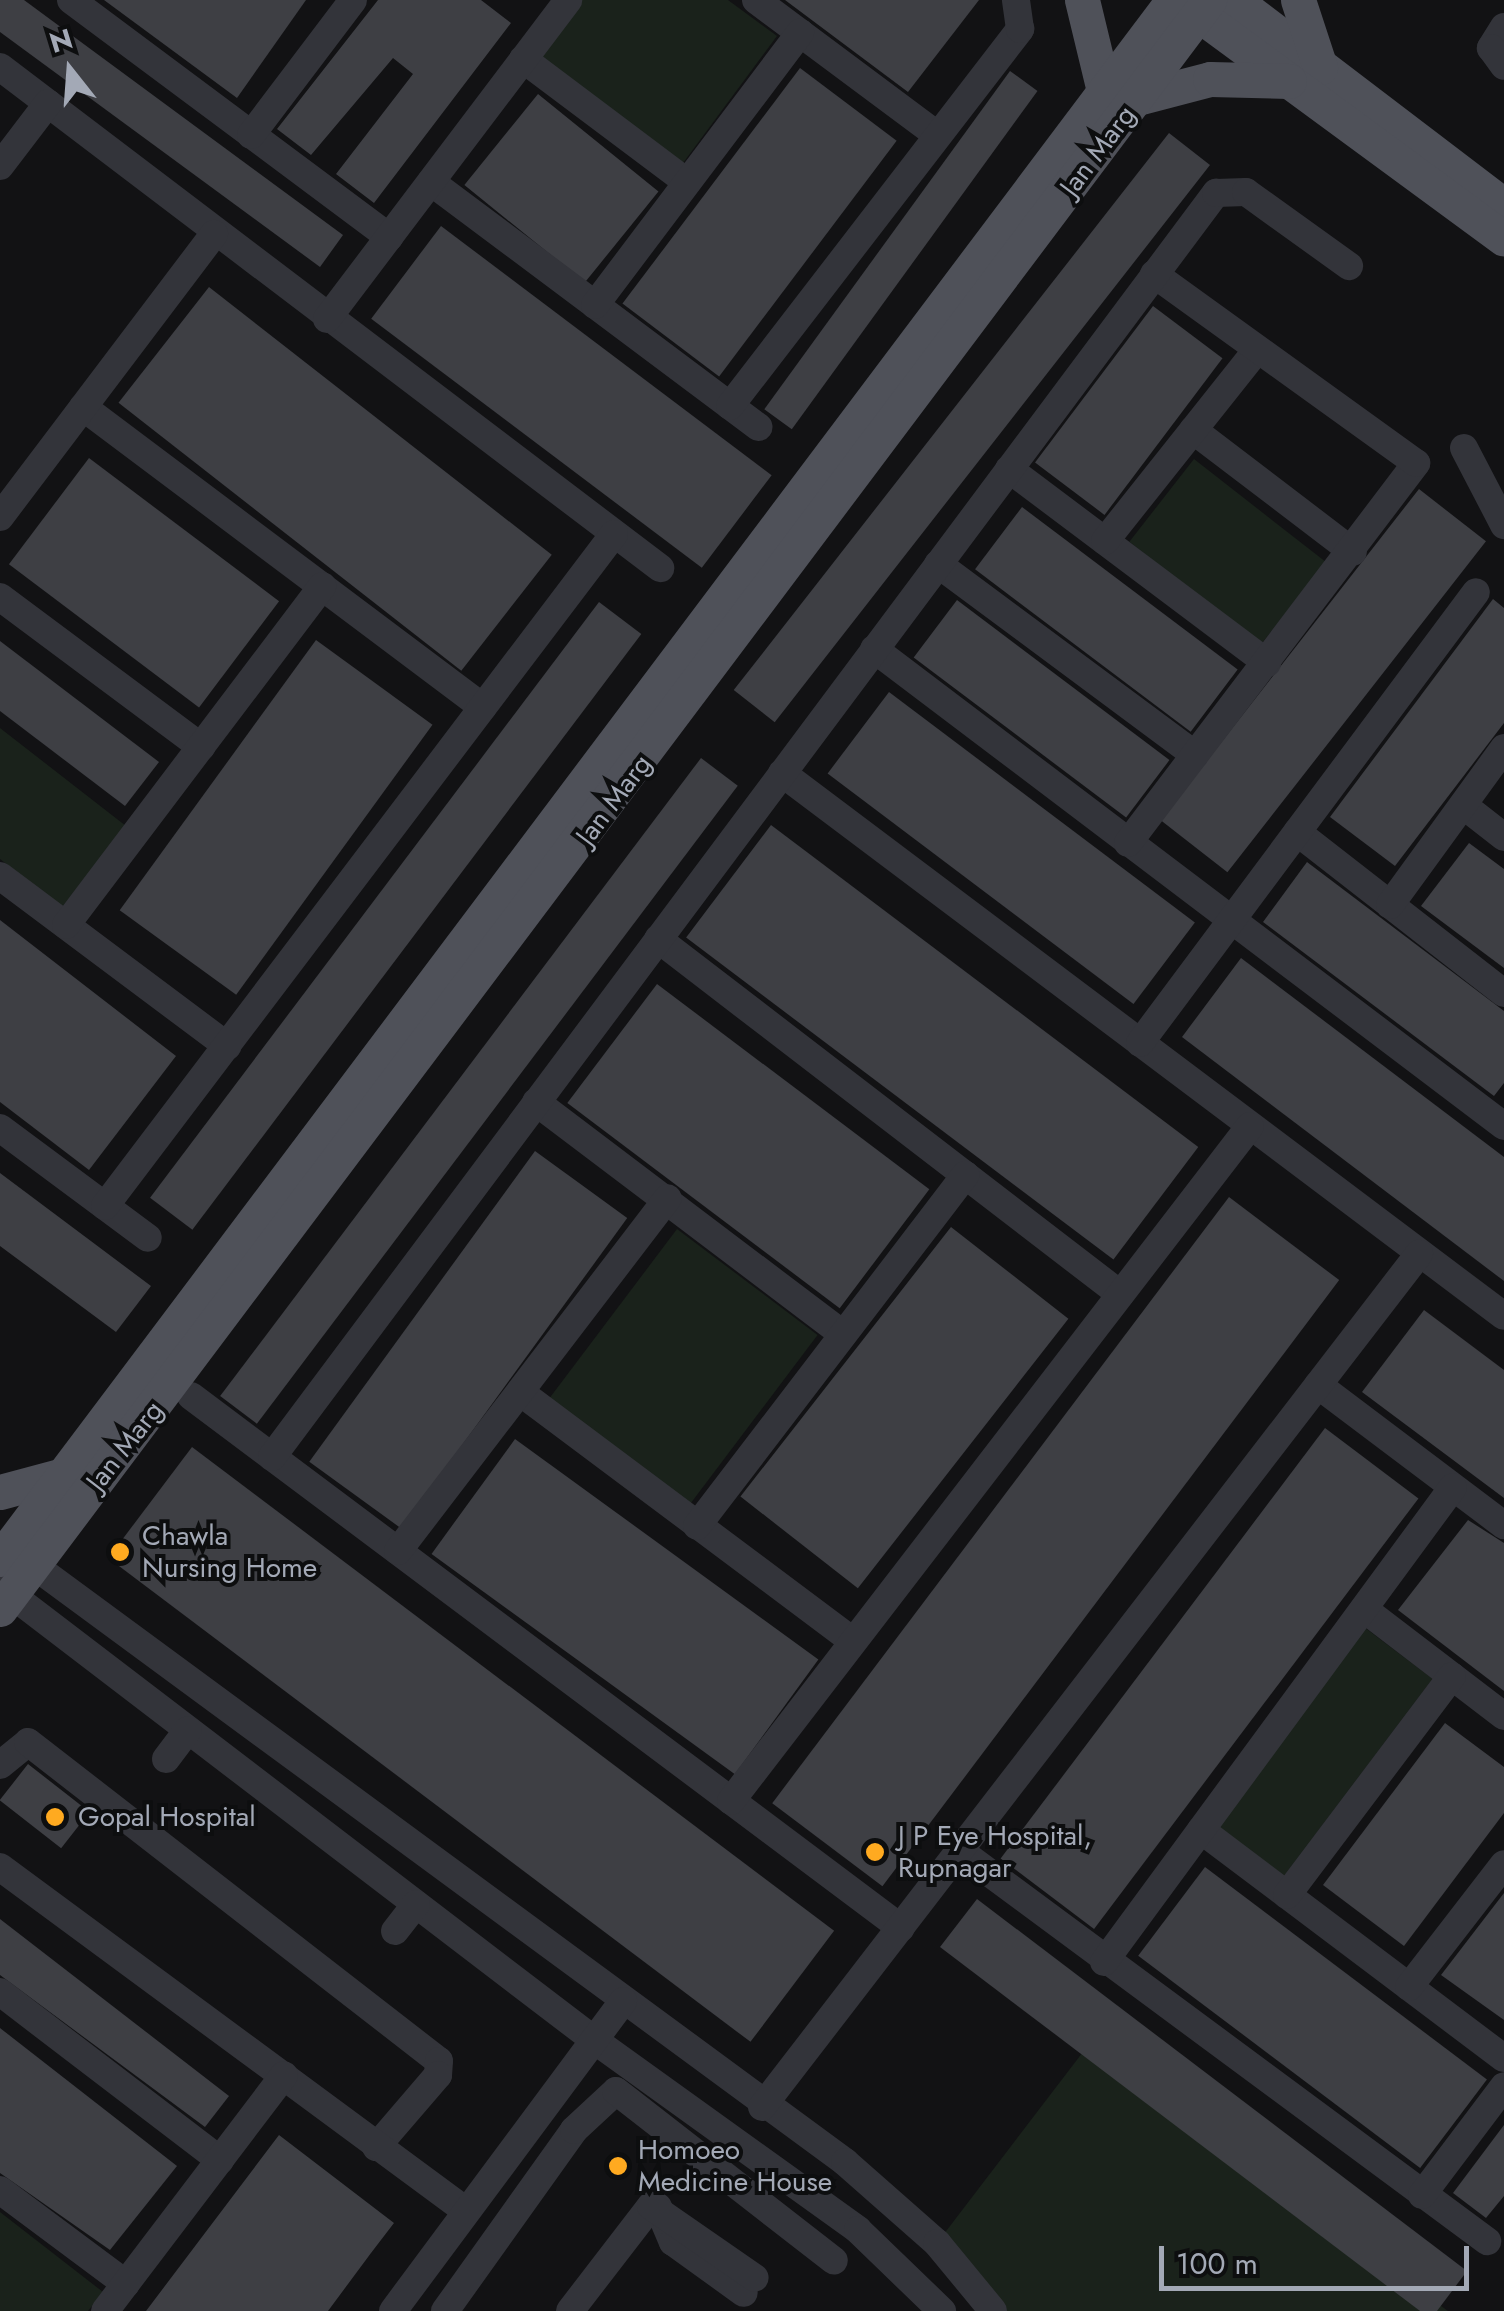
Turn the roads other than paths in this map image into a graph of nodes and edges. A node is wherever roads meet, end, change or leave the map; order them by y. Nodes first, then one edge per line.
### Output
1 (72, 0) edge
2 (568, 0) edge
3 (756, 0) edge
4 (1016, 0) edge
5 (1082, 0) edge
6 (1234, 0) edge
7 (1298, 0) edge
8 (344, 3) edge
9 (1190, 4) edge
10 (1504, 28) edge
11 (800, 33) junction
12 (523, 60) junction
13 (1504, 66) edge
14 (0, 67) edge
15 (1305, 75) junction
16 (1121, 94) junction
17 (48, 103) junction
18 (252, 134) junction
19 (936, 134) junction
20 (0, 166) edge
21 (431, 182) junction
22 (687, 182) junction
23 (1504, 206) edge
24 (214, 234) junction
25 (389, 238) junction
26 (1504, 240) edge
27 (1349, 266) dead end
28 (1154, 274) junction
29 (595, 304) junction
30 (327, 319) junction
31 (1256, 351) junction
32 (730, 406) junction
33 (83, 408) junction
34 (759, 427) dead end
35 (1193, 430) junction
36 (1464, 448) dead end
37 (1009, 469) junction
38 (0, 517) edge
39 (1504, 525) edge
40 (614, 534) junction
41 (1105, 541) junction
42 (1352, 552) junction
43 (938, 564) junction
44 (660, 568) dead end
45 (322, 586) junction
46 (1476, 592) dead end
47 (0, 597) edge
48 (874, 649) junction
49 (1267, 663) junction
50 (483, 707) junction
51 (201, 747) junction
52 (1504, 748) edge
53 (1195, 755) junction
54 (782, 774) junction
55 (1463, 805) junction
56 (1297, 832) junction
57 (1504, 836) edge
58 (1128, 843) junction
59 (0, 876) edge
60 (1390, 905) junction
61 (1232, 920) junction
62 (66, 925) junction
63 (658, 939) junction
64 (1504, 993) edge
65 (1140, 1043) junction
66 (227, 1046) junction
67 (536, 1102) junction
68 (1250, 1126) junction
69 (1504, 1126) edge
70 (0, 1128) edge
71 (965, 1175) junction
72 (668, 1198) junction
73 (105, 1206) junction
74 (148, 1238) dead end
75 (1420, 1254) junction
76 (1120, 1294) junction
77 (1504, 1316) edge
78 (843, 1334) junction
79 (1318, 1385) junction
80 (520, 1392) junction
81 (191, 1396) dead end
82 (272, 1457) junction
83 (63, 1475) junction
84 (1453, 1487) junction
85 (0, 1492) edge
86 (1504, 1525) edge
87 (697, 1526) junction
88 (398, 1551) junction
89 (10, 1552) edge
90 (4, 1596) edge
91 (1364, 1608) junction
92 (854, 1641) junction
93 (1452, 1676) junction
94 (1504, 1716) edge
95 (188, 1730) junction
96 (166, 1759) dead end
97 (0, 1765) edge
98 (731, 1801) junction
99 (1201, 1830) junction
100 (960, 1851) junction
101 (1504, 1864) edge
102 (0, 1868) edge
103 (1288, 1895) junction
104 (416, 1904) junction
105 (900, 1928) junction
106 (395, 1931) dead end
107 (1104, 1962) junction
108 (1409, 1987) junction
109 (0, 1992) edge
110 (623, 2001) junction
111 (594, 2040) junction
112 (1504, 2058) edge
113 (284, 2075) junction
114 (1504, 2086) edge
115 (762, 2107) junction
116 (543, 2109) junction
117 (574, 2130) junction
118 (376, 2147) junction
119 (220, 2160) junction
120 (0, 2190) edge
121 (1422, 2195) junction
122 (466, 2211) junction
123 (1487, 2242) dead end
124 (834, 2261) dead end
125 (126, 2284) junction
126 (750, 2285) dead end
127 (454, 2308) edge
128 (573, 2310) edge
129 (105, 2311) edge
130 (393, 2311) edge
131 (942, 2311) edge
132 (992, 2311) edge

1 - 18 street
2 - 12 street
3 - 11 street
4 - 19 street
5 - 16 main road
6 - 15 main road
7 - 15 main road
8 - 18 street
9 - 15 main road
9 - 16 main road
10 - 13 street
11 - 19 street
11 - 22 street
12 - 21 street
12 - 22 street
14 - 17 street
15 - 16 main road
15 - 23 main road
15 - 26 main road
16 - 83 main road
16 - 89 main road, Jan Marg
17 - 20 street
17 - 24 street
18 - 25 street
19 - 32 street
21 - 25 street
21 - 29 street
22 - 29 street
24 - 30 street
24 - 33 street
25 - 30 street
27 - 28 street
28 - 31 street
28 - 37 street
29 - 32 street
30 - 40 street
31 - 35 street
31 - 42 street
32 - 34 street
33 - 38 street
33 - 45 street
35 - 41 street
35 - 42 street
36 - 39 street
37 - 41 street
37 - 43 street
40 - 44 street
40 - 50 street
41 - 49 street
42 - 49 street
43 - 48 street
43 - 53 street
45 - 50 street
45 - 51 street
46 - 56 street
47 - 51 street
48 - 54 street
48 - 58 street
49 - 53 street
50 - 66 street
51 - 62 street
52 - 55 street
53 - 58 street
54 - 63 street
54 - 65 street
55 - 57 street
55 - 60 street
56 - 60 street
56 - 61 street
58 - 61 street
59 - 62 street
60 - 64 street
61 - 65 street
61 - 69 street
62 - 66 street
63 - 67 street
63 - 71 street
65 - 68 street
66 - 73 street
67 - 72 street
67 - 82 street
68 - 75 street
68 - 76 street
70 - 73 street
71 - 76 street
71 - 78 street
72 - 78 street
72 - 80 street
73 - 74 street
75 - 77 street
75 - 79 street
76 - 92 street
78 - 87 street
79 - 84 street
79 - 100 street
80 - 87 street
80 - 88 street
81 - 82 street
82 - 88 street
83 - 85 main road
83 - 89 main road
84 - 86 street
84 - 91 street
87 - 92 street
88 - 98 street
89 - 90 main road, Jan Marg
89 - 110 street
90 - 95 street
91 - 93 street
91 - 99 street
92 - 98 street
93 - 94 street
93 - 103 street
95 - 96 street
95 - 104 street
97 - 118 street
98 - 105 street
99 - 103 street
99 - 107 street
100 - 105 street
100 - 107 street
101 - 108 street
102 - 113 street
103 - 108 street
104 - 106 street
104 - 111 street
105 - 115 street
107 - 121 street
108 - 112 street
109 - 119 street
110 - 111 street
110 - 115 street
111 - 116 street
111 - 131 street
113 - 118 street
113 - 119 street
114 - 121 street
115 - 132 street
116 - 117 street
116 - 122 street
117 - 124 street
117 - 127 street
118 - 122 street
119 - 125 street
120 - 125 street
121 - 123 street
122 - 130 street
125 - 129 street
126 - 128 street

